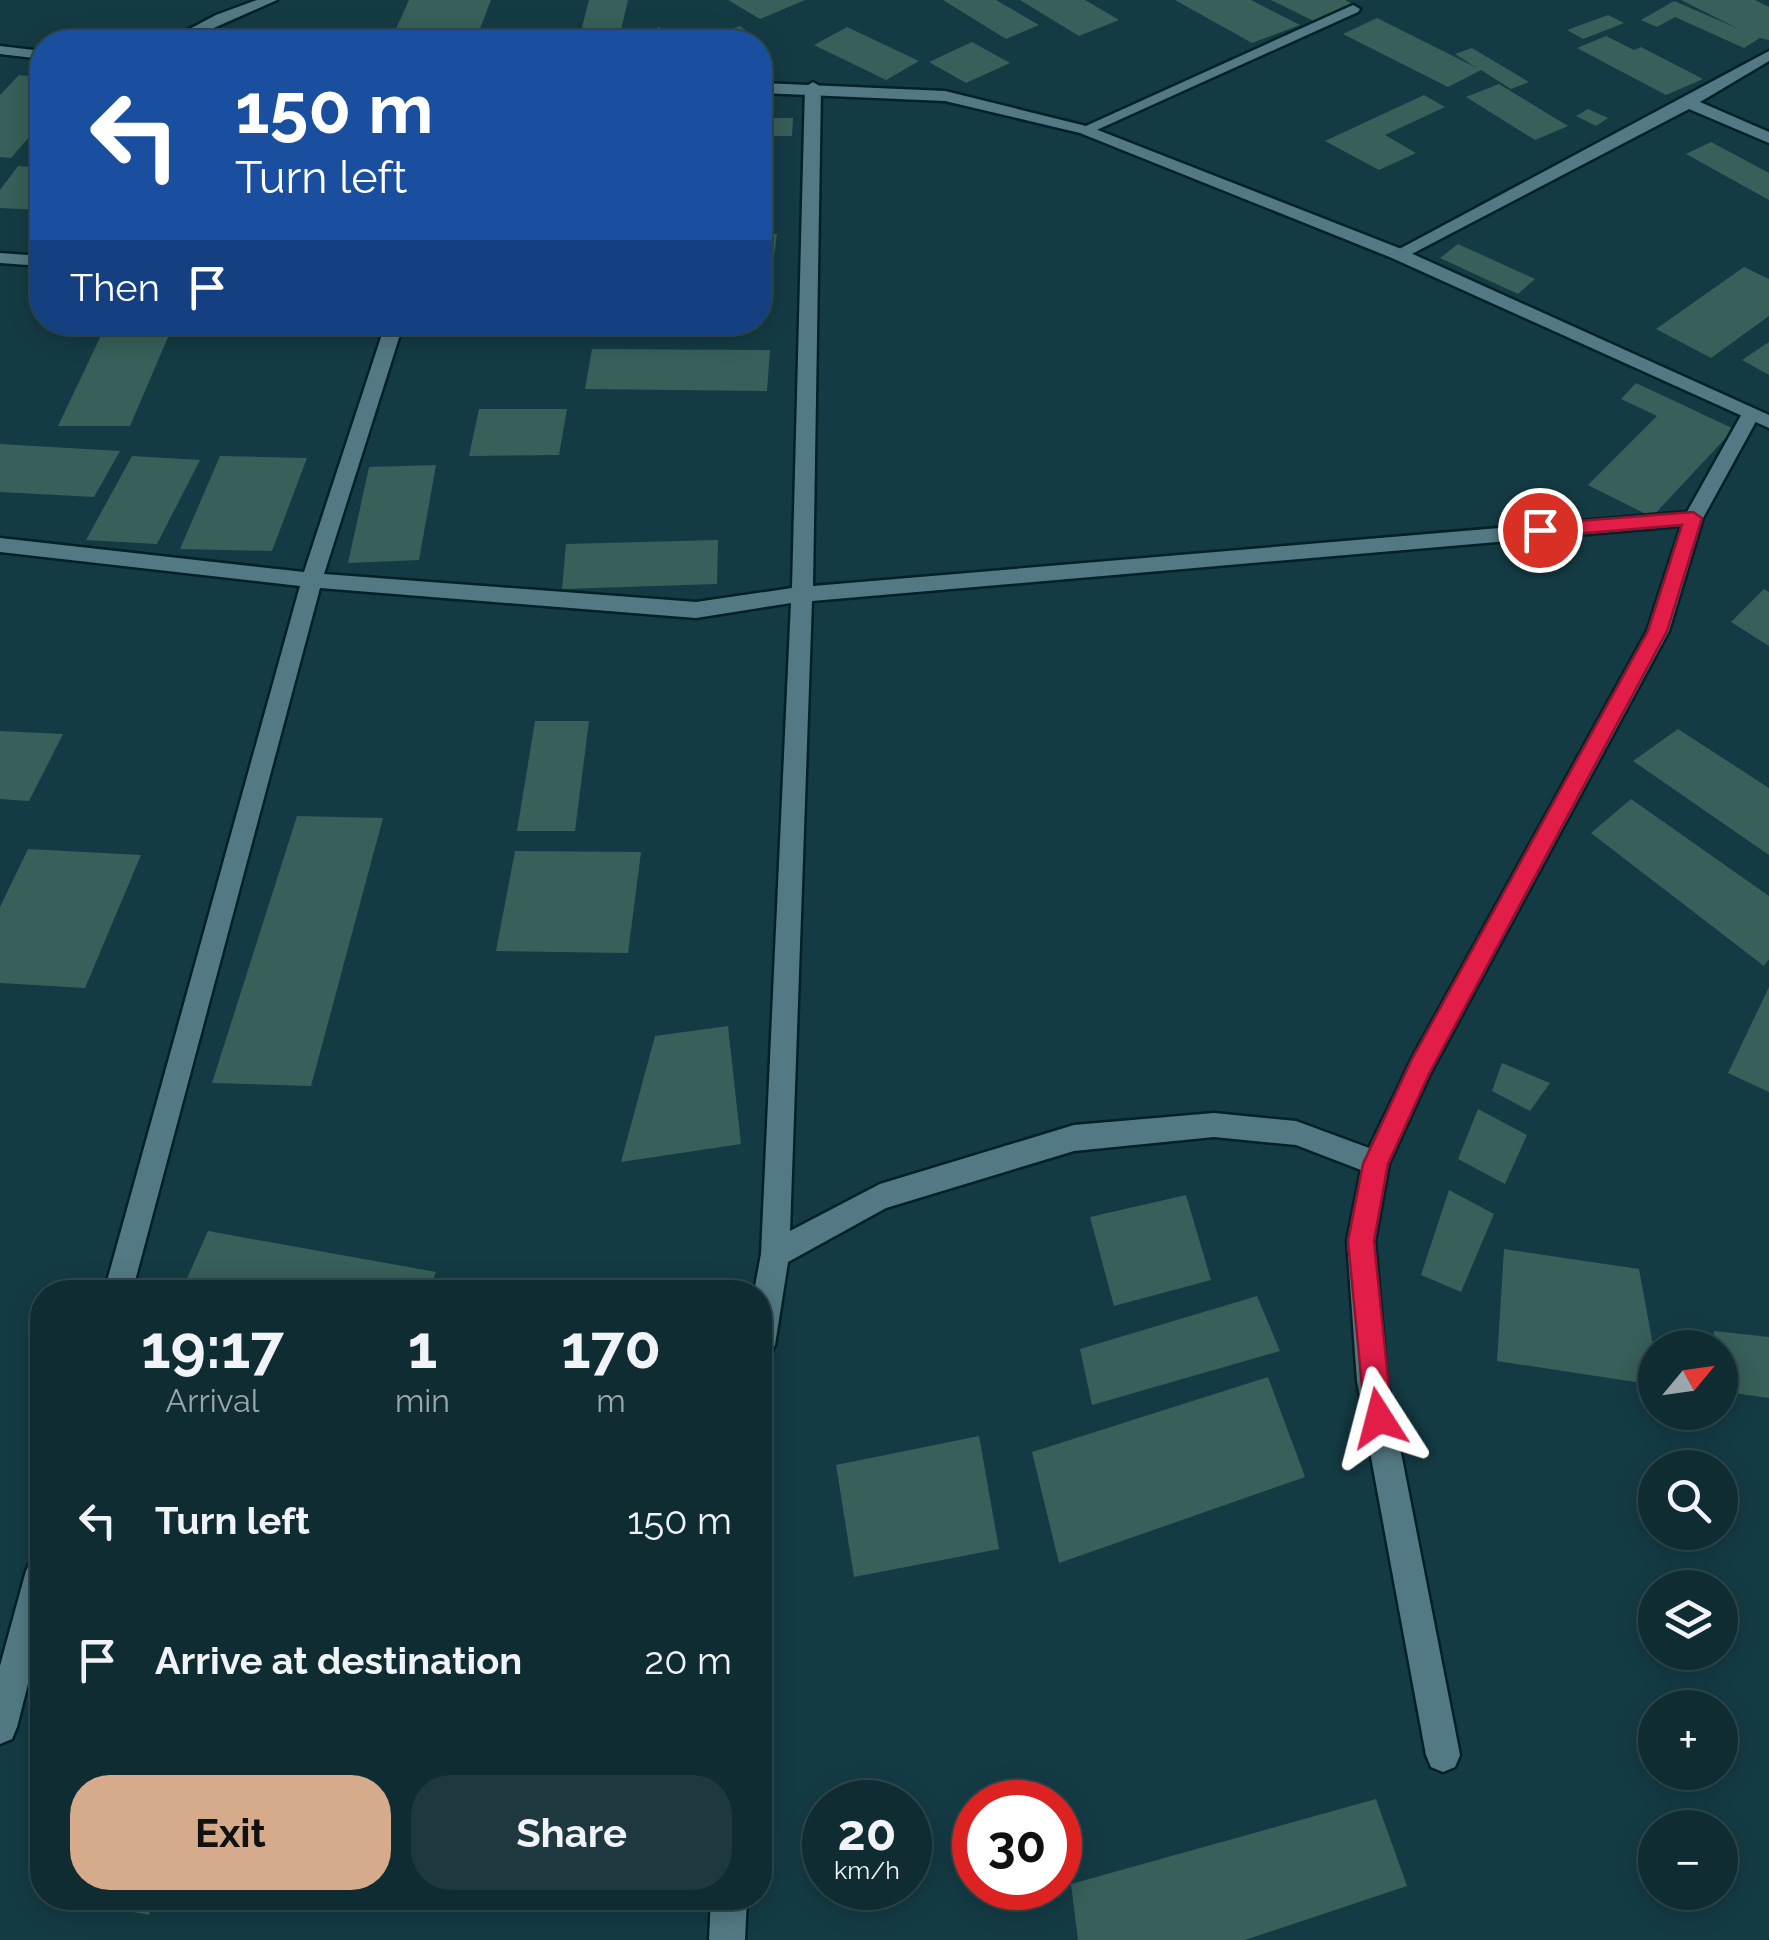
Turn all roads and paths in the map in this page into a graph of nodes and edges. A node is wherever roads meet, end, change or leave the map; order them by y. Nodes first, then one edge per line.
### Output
1 (270, 0) edge
2 (1352, 9) dead end
3 (196, 30) edge
4 (4, 54) edge
5 (30, 55) edge
6 (1769, 55) edge
7 (813, 87) junction
8 (772, 88) edge
9 (1688, 103) junction
10 (1085, 130) junction
11 (1769, 138) edge
12 (1398, 254) junction
13 (0, 258) edge
14 (30, 260) edge
15 (391, 335) edge
16 (1760, 418) edge
17 (1693, 518) junction
18 (0, 545) edge
19 (312, 580) junction
20 (802, 594) junction
21 (1376, 1164) junction
22 (775, 1254) junction
23 (121, 1280) edge
24 (771, 1280) edge
25 (30, 1616) edge
26 (0, 1727) edge
27 (1443, 1755) dead end
28 (729, 1910) edge
29 (728, 1940) edge

1 - 3 street
2 - 10 street
4 - 5 street
6 - 9 street
7 - 8 street
7 - 10 street
7 - 20 street
9 - 11 street
9 - 12 street
10 - 12 street
12 - 16 street
13 - 14 street
15 - 19 street
16 - 17 street
17 - 20 street
17 - 21 street
18 - 19 street
19 - 20 street
19 - 23 street
20 - 22 street
21 - 22 street
21 - 27 street
22 - 24 street
25 - 26 street
28 - 29 street

